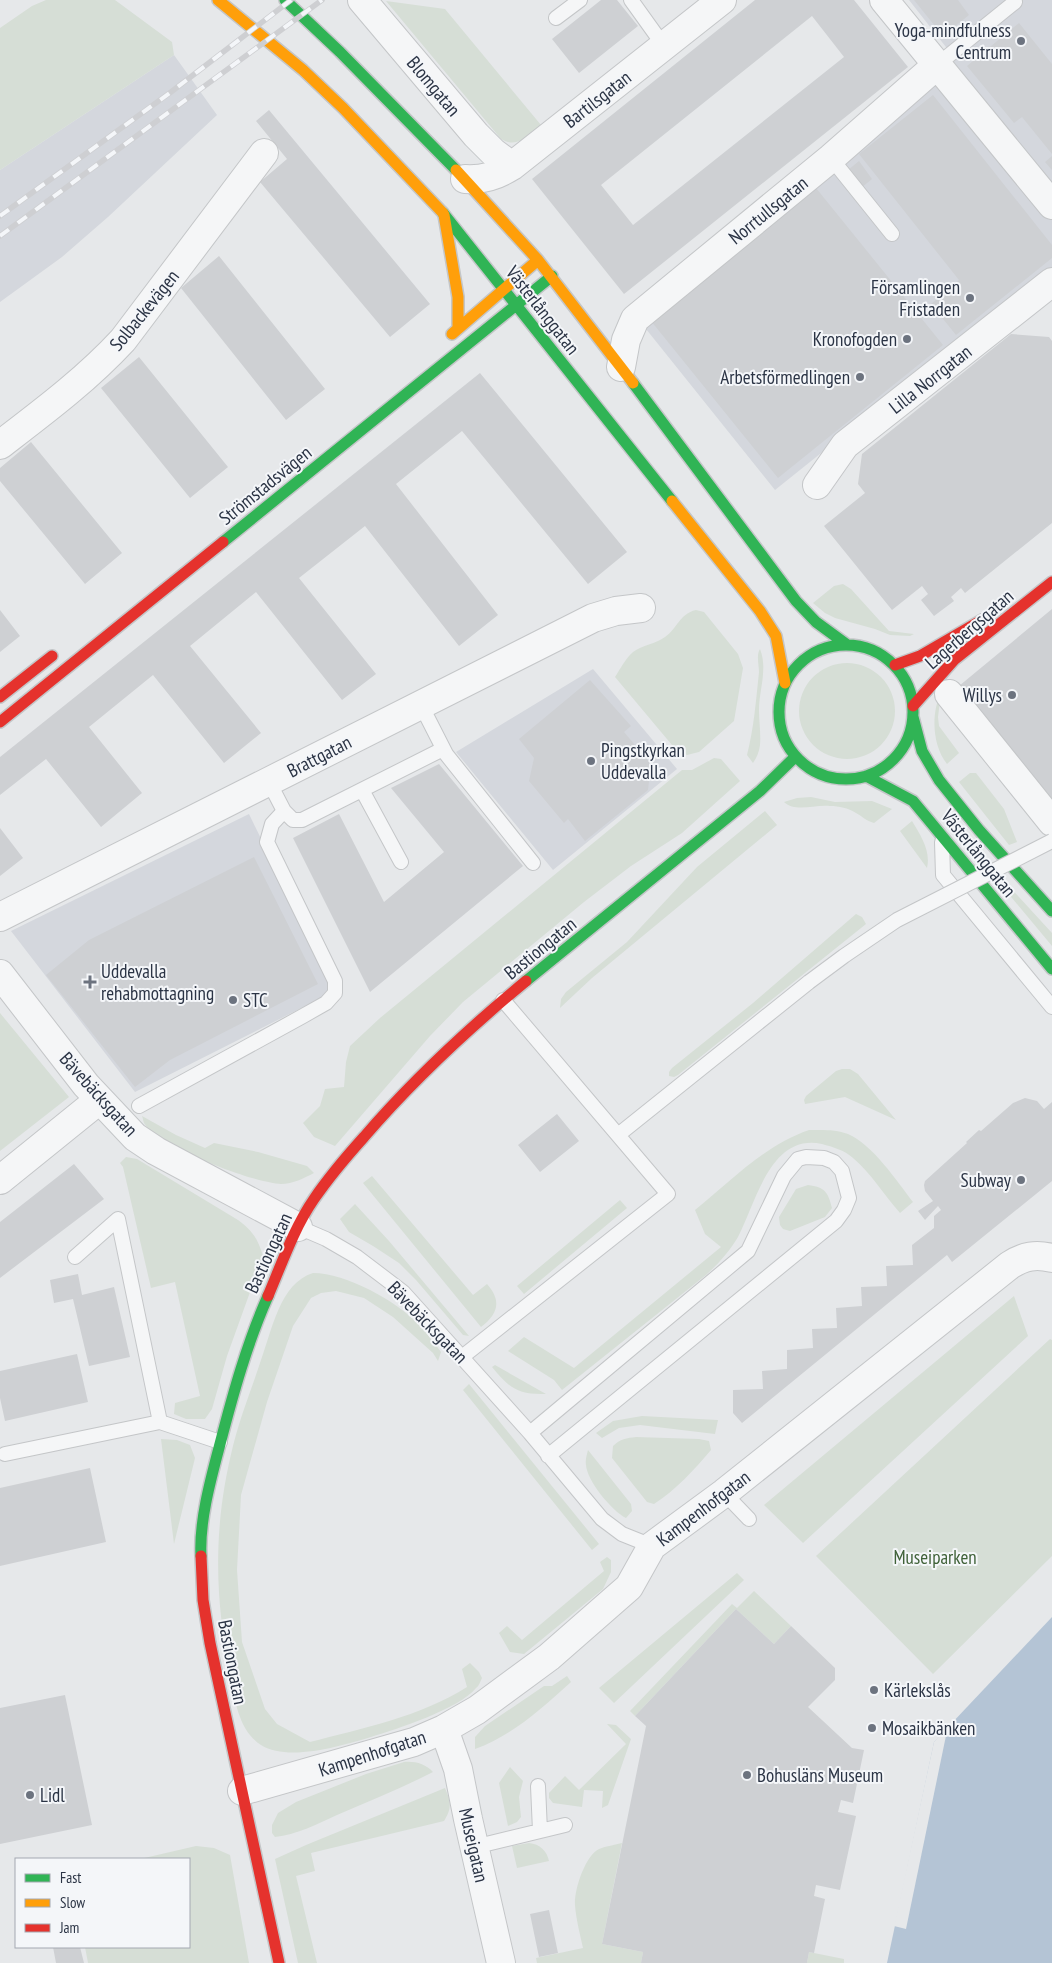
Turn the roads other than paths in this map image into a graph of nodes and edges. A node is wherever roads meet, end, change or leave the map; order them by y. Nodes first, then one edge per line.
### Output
1 (218, 0) edge
2 (285, 0) edge
3 (362, 0) edge
4 (580, 0) edge
5 (631, 0) edge
6 (722, 0) edge
7 (884, 0) edge
8 (1015, 2) dead end
9 (556, 18) dead end
10 (664, 46) junction
11 (937, 65) junction
12 (264, 153) dead end
13 (831, 158) junction
14 (512, 166) junction
15 (465, 179) junction
16 (1052, 205) edge
17 (444, 214) junction
18 (892, 234) dead end
19 (538, 260) junction
20 (552, 276) junction
21 (1052, 282) edge
22 (505, 289) junction
23 (516, 305) junction
24 (458, 328) junction
25 (443, 340) dead end
26 (622, 367) junction
27 (0, 445) edge
28 (817, 485) dead end
29 (1052, 580) edge
30 (641, 608) dead end
31 (846, 644) junction
32 (62, 648) dead end
33 (895, 665) junction
34 (784, 683) junction
35 (949, 694) dead end
36 (0, 697) edge
37 (421, 705) junction
38 (913, 711) junction
39 (0, 722) edge
40 (443, 749) junction
41 (795, 757) junction
42 (866, 776) junction
43 (268, 782) junction
44 (362, 790) junction
45 (284, 811) junction
46 (1052, 822) edge
47 (942, 834) junction
48 (1052, 841) edge
49 (401, 862) dead end
50 (534, 863) dead end
51 (1052, 890) edge
52 (1046, 899) edge
53 (1052, 911) edge
54 (0, 917) edge
55 (1052, 969) edge
56 (0, 974) edge
57 (503, 1000) junction
58 (1052, 1007) edge
59 (99, 1100) junction
60 (139, 1106) dead end
61 (618, 1135) junction
62 (0, 1180) edge
63 (298, 1227) junction
64 (75, 1257) dead end
65 (1052, 1258) edge
66 (462, 1357) junction
67 (160, 1422) junction
68 (530, 1433) junction
69 (220, 1442) junction
70 (5, 1454) dead end
71 (548, 1456) junction
72 (724, 1493) junction
73 (749, 1519) dead end
74 (652, 1546) junction
75 (444, 1729) junction
76 (538, 1786) dead end
77 (242, 1791) junction
78 (565, 1826) dead end
79 (540, 1831) junction
80 (474, 1847) junction
81 (279, 1963) edge
82 (501, 1963) edge

1 - 17 main road, Västerlånggatan
2 - 15 main road, Västerlånggatan
3 - 14 street, Blomgatan
4 - 9 lane
5 - 10 lane
6 - 10 street, Bartilsgatan
7 - 11 street
8 - 11 lane
10 - 14 street, Bartilsgatan
11 - 13 street, Norrtullsgatan
11 - 16 street
12 - 27 street, Solbackevägen
13 - 18 lane
13 - 26 street, Norrtullsgatan
14 - 15 street, Bartilsgatan
15 - 19 main road, Västerlånggatan
17 - 22 main road, Västerlånggatan
17 - 24 main road
19 - 20 main road, Västerlånggatan
19 - 22 main road
20 - 23 main road, Strömstadsvägen
20 - 26 main road, Västerlånggatan
21 - 28 street, Lilla Norrgatan
22 - 23 main road, Västerlånggatan
22 - 24 main road
23 - 34 main road, Västerlånggatan
23 - 39 main road, Strömstadsvägen
24 - 25 main road
26 - 31 main road, Västerlånggatan
29 - 33 main road, Lagerbergsgatan
29 - 38 main road, Lagerbergsgatan
30 - 37 street, Brattgatan
31 - 33 main road, Västerlånggatan
31 - 34 main road, Västerlånggatan
32 - 36 main road
33 - 38 main road, Västerlånggatan
34 - 41 main road, Västerlånggatan
35 - 46 street
37 - 40 lane
37 - 43 street, Brattgatan
38 - 42 main road, Västerlånggatan
38 - 52 main road, Västerlånggatan
40 - 44 lane
40 - 50 lane
41 - 42 main road, Västerlånggatan
41 - 57 main road, Bastiongatan
42 - 47 main road, Västerlånggatan
43 - 45 lane
43 - 54 street, Brattgatan
44 - 45 lane
44 - 49 lane
45 - 60 lane
47 - 55 main road, Västerlånggatan
47 - 58 lane
48 - 61 lane, bridge
51 - 52 lane
52 - 53 main road, Västerlånggatan
56 - 59 street, Bävebäcksgatan
57 - 61 lane
57 - 63 main road, Bastiongatan
59 - 62 street
59 - 63 street, Bävebäcksgatan
61 - 66 lane
63 - 66 lane, Bävebäcksgatan
63 - 69 main road, Bastiongatan
64 - 67 lane
65 - 72 street, Kampenhofgatan
66 - 68 lane, Bävebäcksgatan
67 - 69 lane
67 - 70 lane
68 - 71 lane, Bävebäcksgatan
68 - 71 lane
69 - 77 main road, Bastiongatan
71 - 74 lane, Bävebäcksgatan
72 - 73 lane
72 - 74 street, Kampenhofgatan
74 - 75 street, Kampenhofgatan
75 - 77 street, Kampenhofgatan
75 - 80 street, Museigatan
76 - 79 lane
77 - 81 main road, Bastiongatan
78 - 79 lane
79 - 80 lane
80 - 82 street, Museigatan

